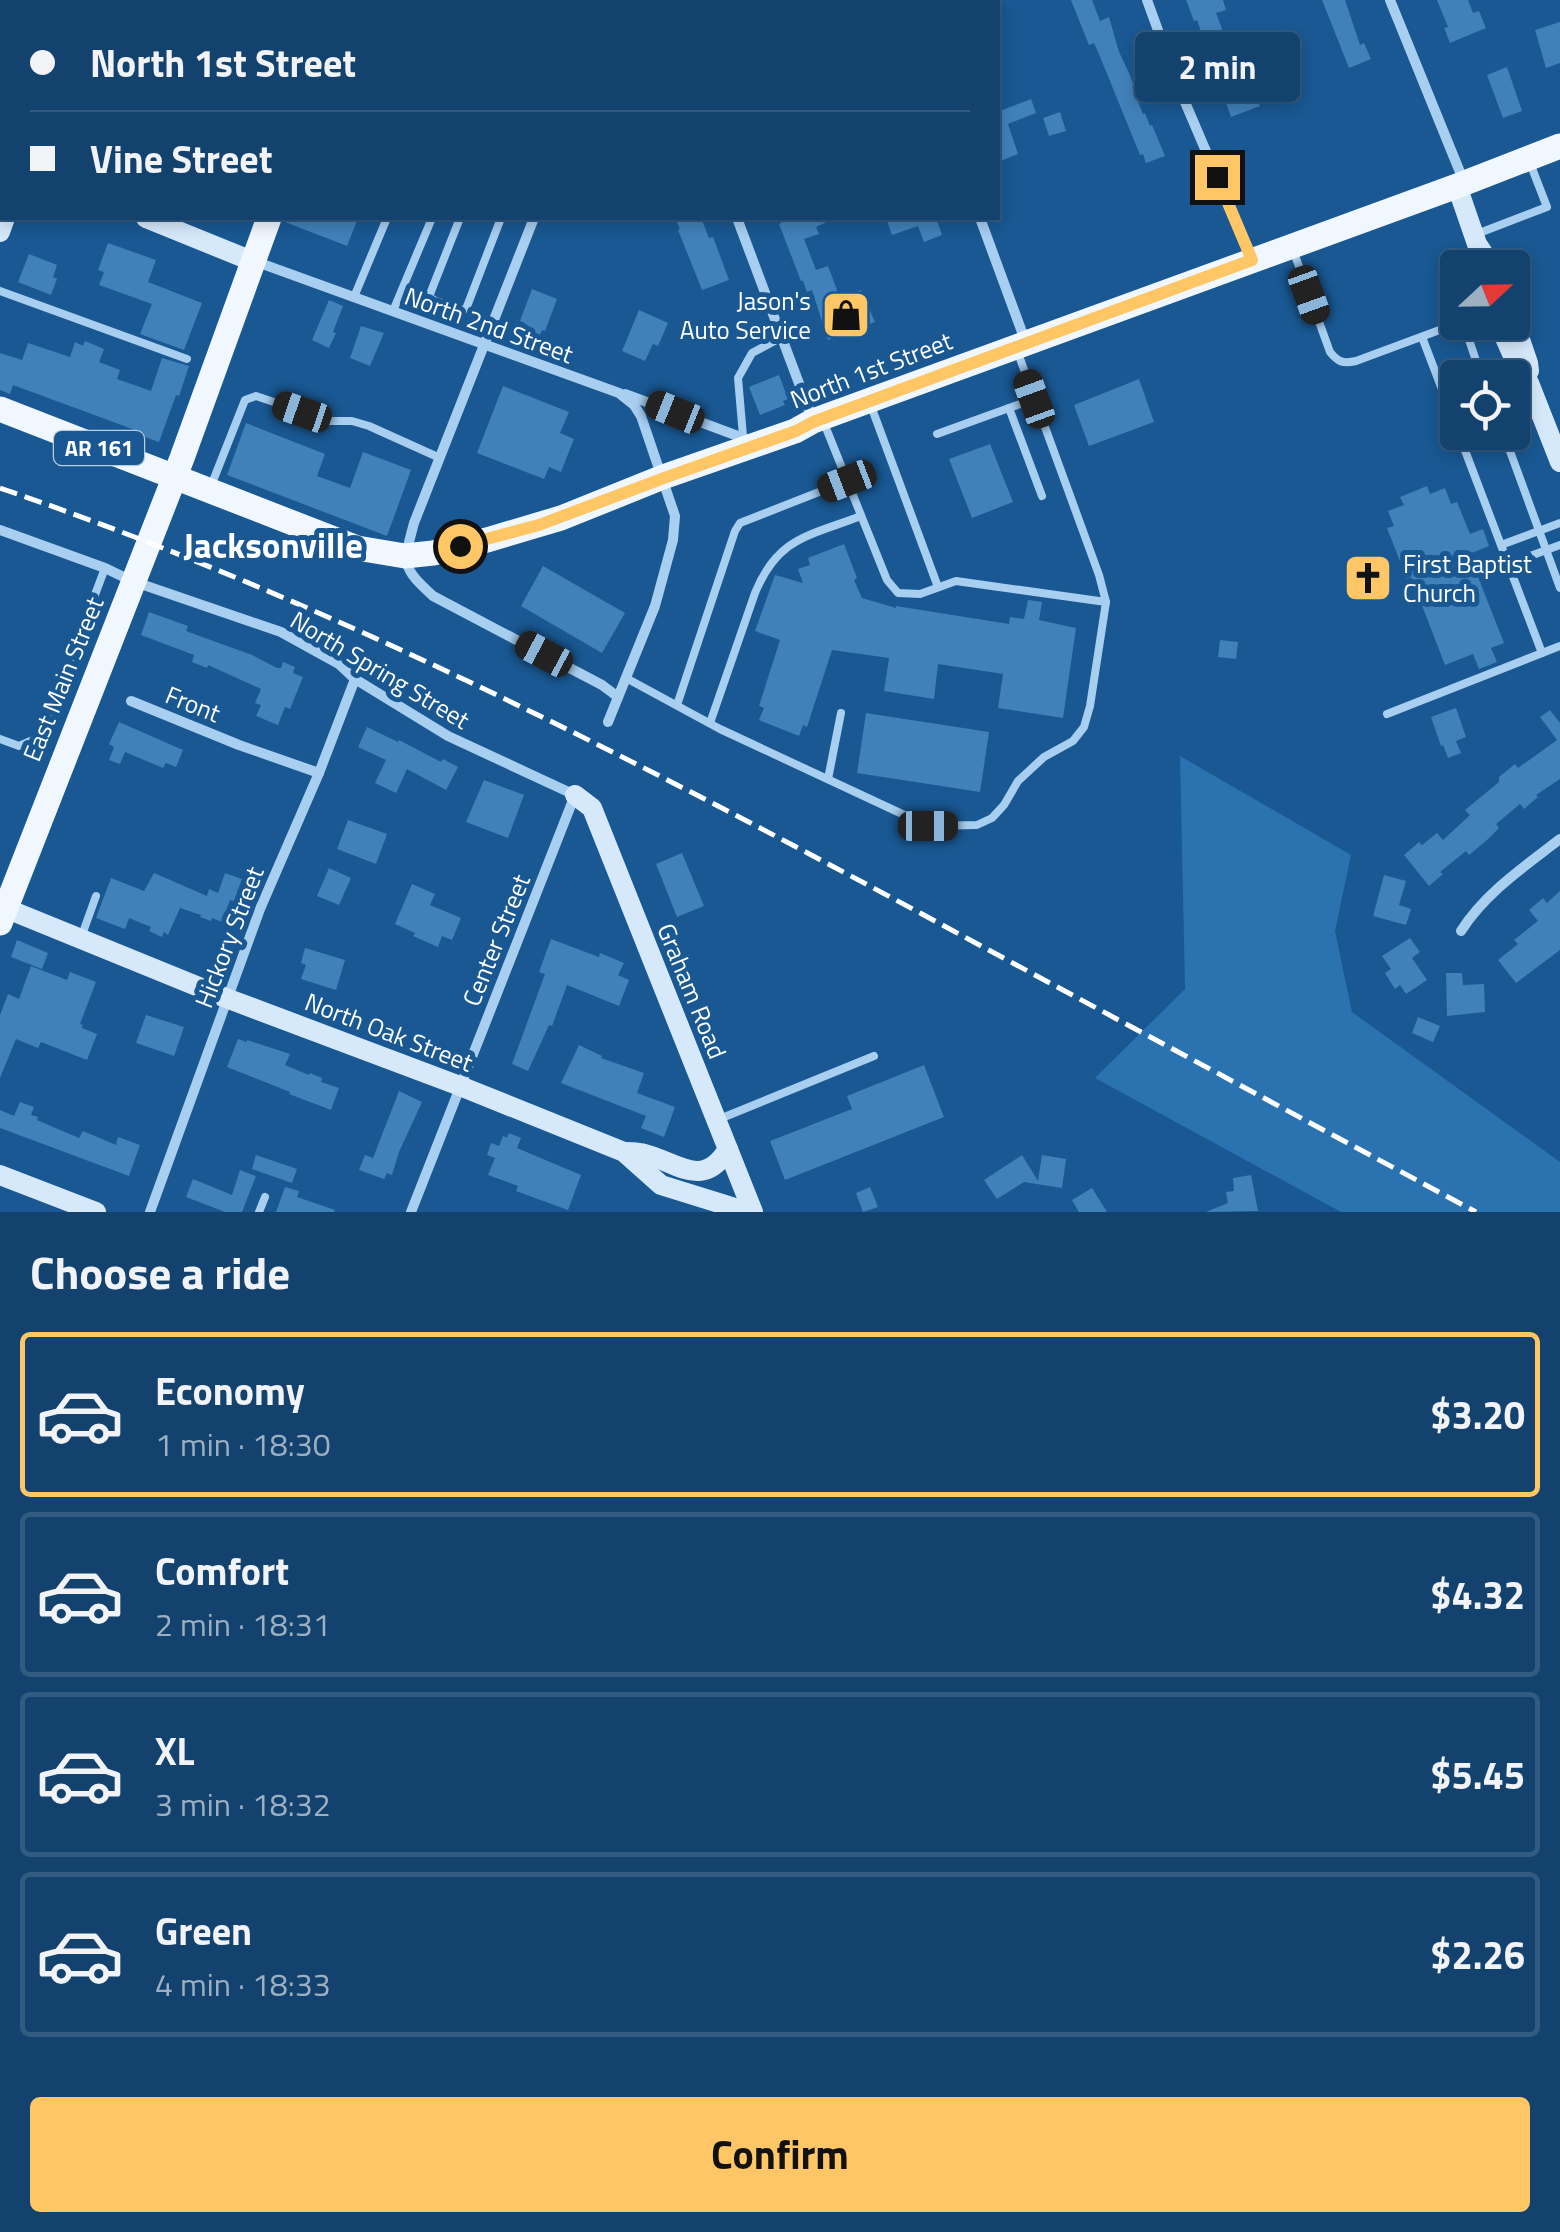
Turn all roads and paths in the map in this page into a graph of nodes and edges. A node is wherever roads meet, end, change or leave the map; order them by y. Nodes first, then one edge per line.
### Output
1 (1147, 0) edge
2 (1390, 0) edge
3 (1560, 146) edge
4 (1528, 158) junction
5 (1460, 184) junction
6 (1560, 203) edge
7 (1547, 207) junction
8 (152, 220) edge
9 (268, 220) edge
10 (386, 220) edge
11 (431, 220) edge
12 (459, 220) edge
13 (500, 220) edge
14 (533, 220) edge
15 (739, 220) edge
16 (981, 220) edge
17 (1476, 239) junction
18 (1291, 246) junction
19 (1476, 250) edge
20 (1482, 250) edge
21 (1252, 260) junction
22 (252, 261) junction
23 (0, 292) edge
24 (354, 297) junction
25 (394, 311) junction
26 (782, 337) junction
27 (1422, 337) junction
28 (486, 343) junction
29 (1021, 345) junction
30 (188, 359) dead end
31 (1475, 360) edge
32 (1440, 384) edge
33 (1530, 387) edge
34 (619, 393) junction
35 (1034, 399) junction
36 (869, 402) junction
37 (1010, 408) junction
38 (0, 409) edge
39 (818, 420) junction
40 (937, 434) dead end
41 (751, 441) junction
42 (1465, 450) edge
43 (1510, 450) edge
44 (440, 458) junction
45 (1560, 462) edge
46 (664, 478) junction
47 (847, 481) junction
48 (204, 488) junction
49 (1042, 496) dead end
50 (861, 516) junction
51 (1560, 523) edge
52 (0, 530) edge
53 (1539, 531) junction
54 (1560, 544) edge
55 (1500, 545) junction
56 (1546, 550) junction
57 (405, 556) junction
58 (1508, 564) junction
59 (105, 568) junction
60 (938, 588) junction
61 (1560, 588) edge
62 (1106, 602) junction
63 (1560, 646) edge
64 (1542, 653) junction
65 (626, 678) junction
66 (356, 680) junction
67 (618, 697) junction
68 (131, 701) dead end
69 (677, 706) junction
70 (841, 713) dead end
71 (1386, 714) dead end
72 (608, 722) dead end
73 (710, 723) junction
74 (0, 739) edge
75 (319, 773) junction
76 (828, 779) junction
77 (575, 795) junction
78 (1560, 839) edge
79 (96, 896) dead end
80 (2, 912) edge
81 (1461, 930) dead end
82 (81, 939) junction
83 (226, 998) junction
84 (874, 1056) dead end
85 (460, 1086) junction
86 (717, 1120) junction
87 (728, 1149) junction
88 (624, 1152) junction
89 (0, 1175) edge
90 (265, 1197) dead end
91 (96, 1212) edge
92 (150, 1212) edge
93 (259, 1212) edge
94 (410, 1212) edge
95 (751, 1212) edge

1 - 21 street
2 - 5 street
3 - 4 main road, North 1st Street / AR 161
4 - 5 main road, North 1st Street / AR 161
4 - 7 lane
5 - 17 main road
5 - 18 main road, North 1st Street / AR 161
6 - 7 lane
7 - 17 lane
8 - 22 main road
9 - 22 main road, East Main Street
10 - 24 lane
11 - 25 lane
12 - 13 lane
14 - 28 street
15 - 26 street
16 - 29 street
17 - 19 main road
17 - 20 main road
18 - 21 main road, North 1st Street / AR 161
18 - 27 lane
21 - 29 main road, North 1st Street / AR 161
22 - 24 street, North 2nd Street
22 - 80 main road, East Main Street
23 - 30 lane
24 - 25 street, North 2nd Street
25 - 28 street, North 2nd Street
26 - 39 street
26 - 41 lane
27 - 31 lane
27 - 32 lane
28 - 34 street, North 2nd Street
28 - 44 street
29 - 35 lane
29 - 36 main road, North 1st Street / AR 161
33 - 45 main road
34 - 41 street, North 2nd Street
34 - 46 street
35 - 37 lane
35 - 62 lane
36 - 39 main road, North 1st Street / AR 161
36 - 60 lane
37 - 40 lane
37 - 49 lane
38 - 48 main road, AR 161
39 - 41 main road, North 1st Street / AR 161
39 - 47 lane
41 - 46 main road, North 1st Street / AR 161
42 - 55 lane
43 - 53 lane
44 - 48 lane
44 - 57 street
46 - 57 main road, North 1st Street / AR 161
46 - 65 street
47 - 50 lane
47 - 69 lane
48 - 57 main road, North 1st Street / AR 161
50 - 60 lane
50 - 73 lane
51 - 53 lane
52 - 59 street, North Spring Street
53 - 55 lane
53 - 56 lane
54 - 56 lane
55 - 58 lane
56 - 58 lane
56 - 61 lane
57 - 67 street
58 - 64 lane
59 - 66 street, North Spring Street
59 - 74 lane
60 - 62 lane
62 - 76 lane
63 - 64 lane
64 - 71 lane
65 - 67 street
65 - 69 lane
66 - 75 street, Hickory Street
66 - 77 street, North Spring Street
67 - 72 street
68 - 75 street, Front
69 - 73 lane
70 - 76 lane
73 - 76 lane
75 - 83 street, Hickory Street
77 - 85 street, Center Street
77 - 86 main road, Graham Road
78 - 81 street
79 - 82 lane
80 - 82 main road, North Oak Street
82 - 83 main road, North Oak Street
83 - 85 main road, North Oak Street
83 - 92 street, Hickory Street
84 - 86 lane
85 - 88 main road, North Oak Street
85 - 94 street, Center Street
86 - 87 main road, Graham Road
87 - 88 main road
87 - 95 main road, Graham Road
88 - 95 main road, North Oak Street
89 - 91 main road
90 - 93 lane

